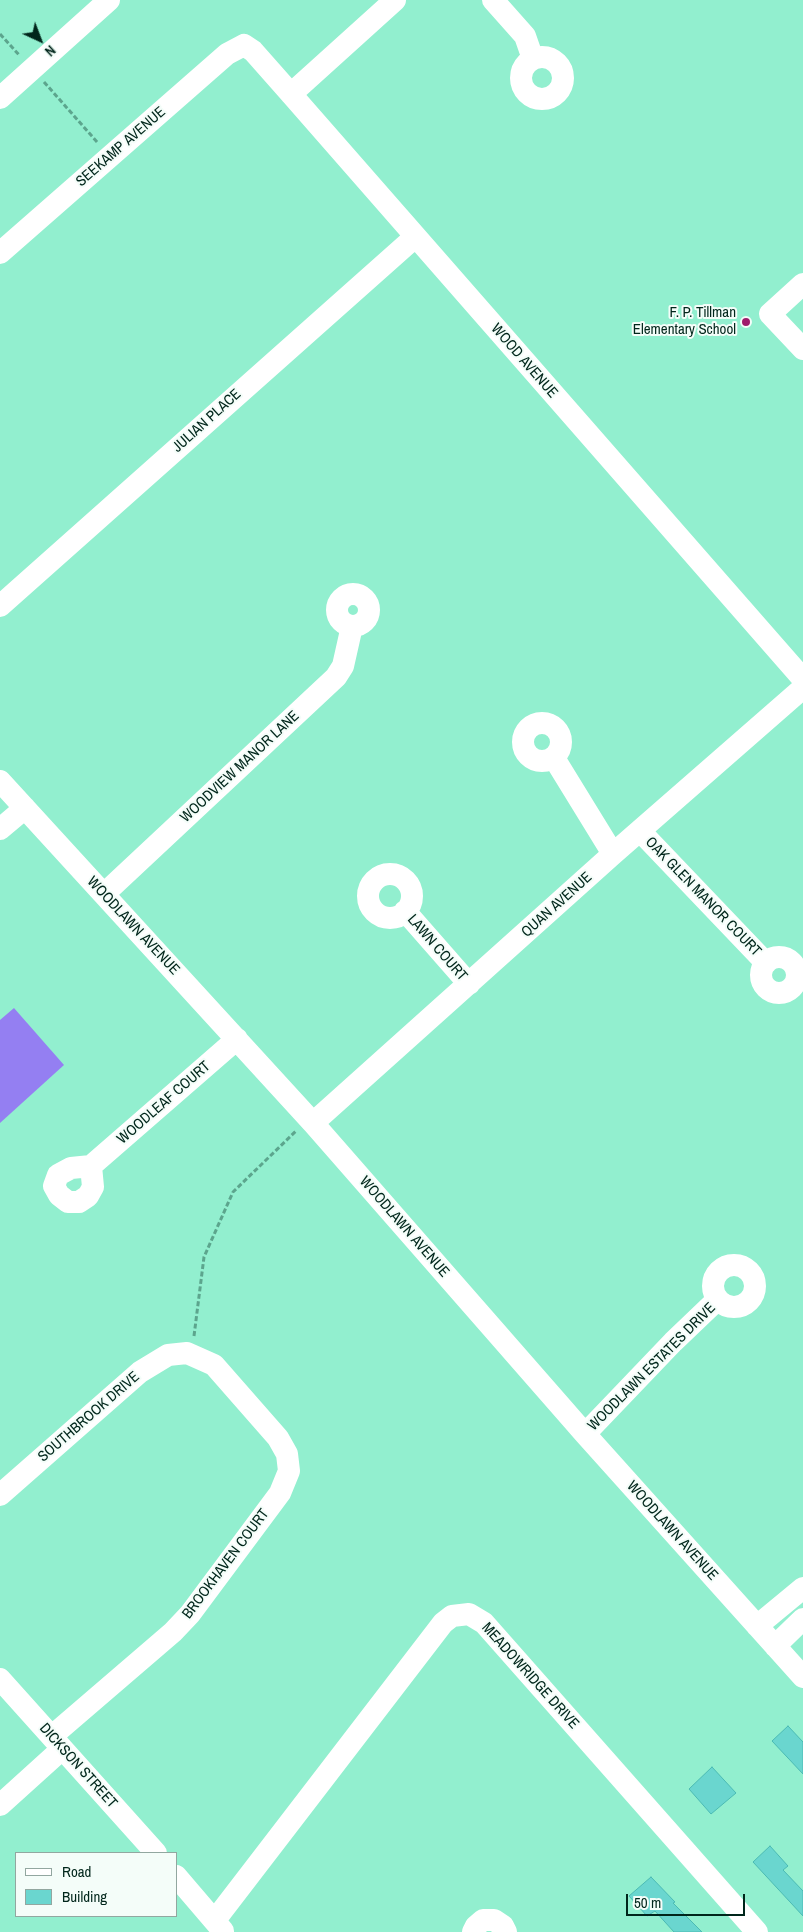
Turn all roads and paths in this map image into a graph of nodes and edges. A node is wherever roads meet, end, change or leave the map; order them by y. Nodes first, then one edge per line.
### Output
1 (109, 0) edge
2 (395, 0) edge
3 (493, 0) edge
4 (0, 34) edge
5 (244, 45) joint
6 (533, 59) dead end
7 (32, 69) junction
8 (292, 94) junction
9 (0, 98) edge
10 (110, 156) junction
11 (415, 237) junction
12 (0, 253) edge
13 (803, 284) edge
14 (803, 349) edge
15 (0, 606) edge
16 (352, 626) dead end
17 (803, 679) edge
18 (803, 688) edge
19 (554, 758) dead end
20 (0, 781) edge
21 (25, 808) junction
22 (0, 829) edge
23 (640, 832) junction
24 (613, 854) junction
25 (104, 894) junction
26 (405, 911) dead end
27 (766, 963) dead end
28 (469, 984) junction
29 (237, 1039) junction
30 (311, 1120) junction
31 (91, 1166) dead end
32 (718, 1299) dead end
33 (192, 1355) junction
34 (214, 1365) joint
35 (585, 1434) junction
36 (0, 1495) edge
37 (803, 1588) edge
38 (803, 1619) edge
39 (757, 1626) junction
40 (775, 1646) junction
41 (803, 1678) edge
42 (0, 1679) edge
43 (57, 1743) junction
44 (0, 1805) edge
45 (155, 1852) edge
46 (178, 1878) edge
47 (220, 1926) edge
48 (473, 1932) edge
49 (506, 1932) edge
50 (757, 1932) edge

1 - 7 street
2 - 8 street
3 - 6 street
4 - 7 path
5 - 8 street, WOOD AVENUE
5 - 10 street, SEEKAMP AVENUE
7 - 9 street
7 - 10 path
8 - 11 street, WOOD AVENUE
10 - 12 street, SEEKAMP AVENUE
11 - 15 street, JULIAN PLACE
11 - 17 street, WOOD AVENUE
13 - 14 street
16 - 25 street, WOODVIEW MANOR LANE
18 - 23 street, QUAN AVENUE
19 - 24 street
20 - 21 street, WOODLAWN AVENUE
21 - 22 street
21 - 25 street, WOODLAWN AVENUE
23 - 24 street, QUAN AVENUE
23 - 27 street, OAK GLEN MANOR COURT
24 - 28 street, QUAN AVENUE
25 - 29 street, WOODLAWN AVENUE
26 - 28 street, LAWN COURT
28 - 30 street, QUAN AVENUE
29 - 30 street, WOODLAWN AVENUE
29 - 31 street, WOODLEAF COURT
30 - 33 path
30 - 35 street, WOODLAWN AVENUE
32 - 35 street, WOODLAWN ESTATES DRIVE
33 - 34 street, SOUTHBROOK DRIVE
33 - 36 street, SOUTHBROOK DRIVE
34 - 43 street, BROOKHAVEN COURT
35 - 39 street, WOODLAWN AVENUE
37 - 39 street
38 - 40 street
39 - 40 street, WOODLAWN AVENUE
40 - 41 street, WOODLAWN AVENUE
42 - 43 street, DICKSON STREET
43 - 44 street, BROOKHAVEN COURT
43 - 45 street, DICKSON STREET
46 - 47 street
47 - 50 street, MEADOWRIDGE DRIVE
48 - 49 street

